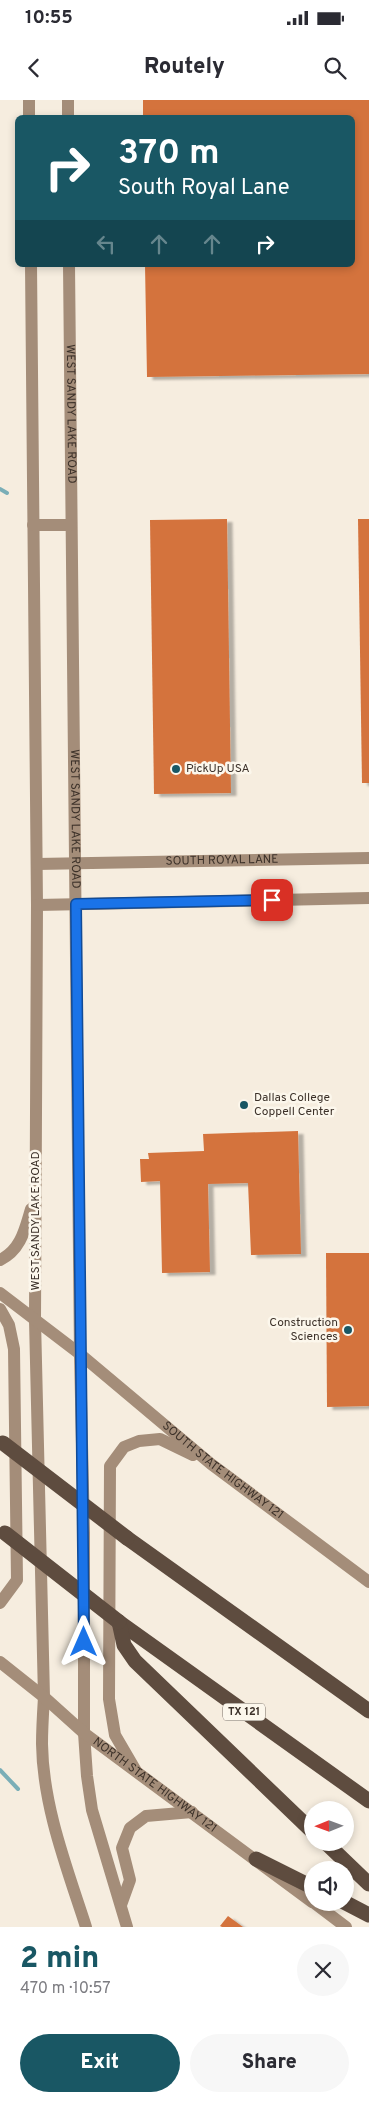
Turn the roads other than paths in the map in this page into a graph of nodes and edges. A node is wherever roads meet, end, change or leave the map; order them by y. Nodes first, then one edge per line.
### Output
1 (29, 100) edge
2 (68, 100) edge
3 (29, 115) edge
4 (68, 115) edge
5 (31, 267) edge
6 (69, 267) edge
7 (33, 525) junction
8 (72, 525) junction
9 (369, 858) edge
10 (37, 864) junction
11 (76, 864) junction
12 (369, 898) edge
13 (76, 904) junction
14 (37, 905) junction
15 (36, 1194) junction
16 (0, 1260) edge
17 (0, 1293) edge
18 (0, 1309) edge
19 (35, 1320) junction
20 (80, 1354) junction
21 (2, 1442) edge
22 (211, 1464) junction
23 (2, 1531) edge
24 (369, 1582) edge
25 (0, 1603) edge
26 (119, 1622) junction
27 (0, 1662) edge
28 (44, 1698) junction
29 (369, 1710) edge
30 (84, 1733) junction
31 (136, 1771) junction
32 (369, 1801) edge
33 (192, 1812) junction
34 (304, 1823) edge
35 (334, 1851) edge
36 (256, 1859) junction
37 (304, 1883) edge
38 (369, 1884) edge
39 (304, 1895) edge
40 (121, 1905) junction
41 (354, 1907) edge
42 (325, 1911) edge
43 (369, 1915) edge
44 (86, 1927) edge
45 (127, 1927) edge
46 (346, 1927) edge

1 - 3 main road
2 - 4 main road
5 - 7 main road, WEST SANDY LAKE ROAD
6 - 8 main road, WEST SANDY LAKE ROAD
7 - 8 main road
7 - 10 main road, WEST SANDY LAKE ROAD
8 - 11 main road, WEST SANDY LAKE ROAD
9 - 11 main road, SOUTH ROYAL LANE
10 - 11 main road, SOUTH ROYAL LANE
10 - 14 main road, WEST SANDY LAKE ROAD
11 - 13 main road, WEST SANDY LAKE ROAD
12 - 13 main road
13 - 14 main road
13 - 20 main road, WEST SANDY LAKE ROAD
14 - 15 main road, WEST SANDY LAKE ROAD
15 - 16 main road
15 - 19 main road, WEST SANDY LAKE ROAD
17 - 19 main road
18 - 25 main road
19 - 20 main road
19 - 28 main road, WEST SANDY LAKE ROAD
20 - 22 main road, SOUTH STATE HIGHWAY 121
20 - 30 main road, WEST SANDY LAKE ROAD
21 - 29 highway, bridge
22 - 24 main road, SOUTH STATE HIGHWAY 121
22 - 31 main road
23 - 26 highway, TX 121, bridge
26 - 32 highway, TX 121
26 - 34 highway
27 - 28 main road, NORTH STATE HIGHWAY 121
28 - 30 main road, NORTH STATE HIGHWAY 121
28 - 44 main road, WEST SANDY LAKE ROAD
30 - 31 main road, NORTH STATE HIGHWAY 121
30 - 40 main road, WEST SANDY LAKE ROAD
31 - 33 main road, NORTH STATE HIGHWAY 121
33 - 36 main road, NORTH STATE HIGHWAY 121
33 - 40 main road
35 - 38 highway
36 - 37 highway
36 - 39 main road, NORTH STATE HIGHWAY 121
40 - 45 main road, WEST SANDY LAKE ROAD
41 - 43 highway
42 - 46 main road, NORTH STATE HIGHWAY 121

